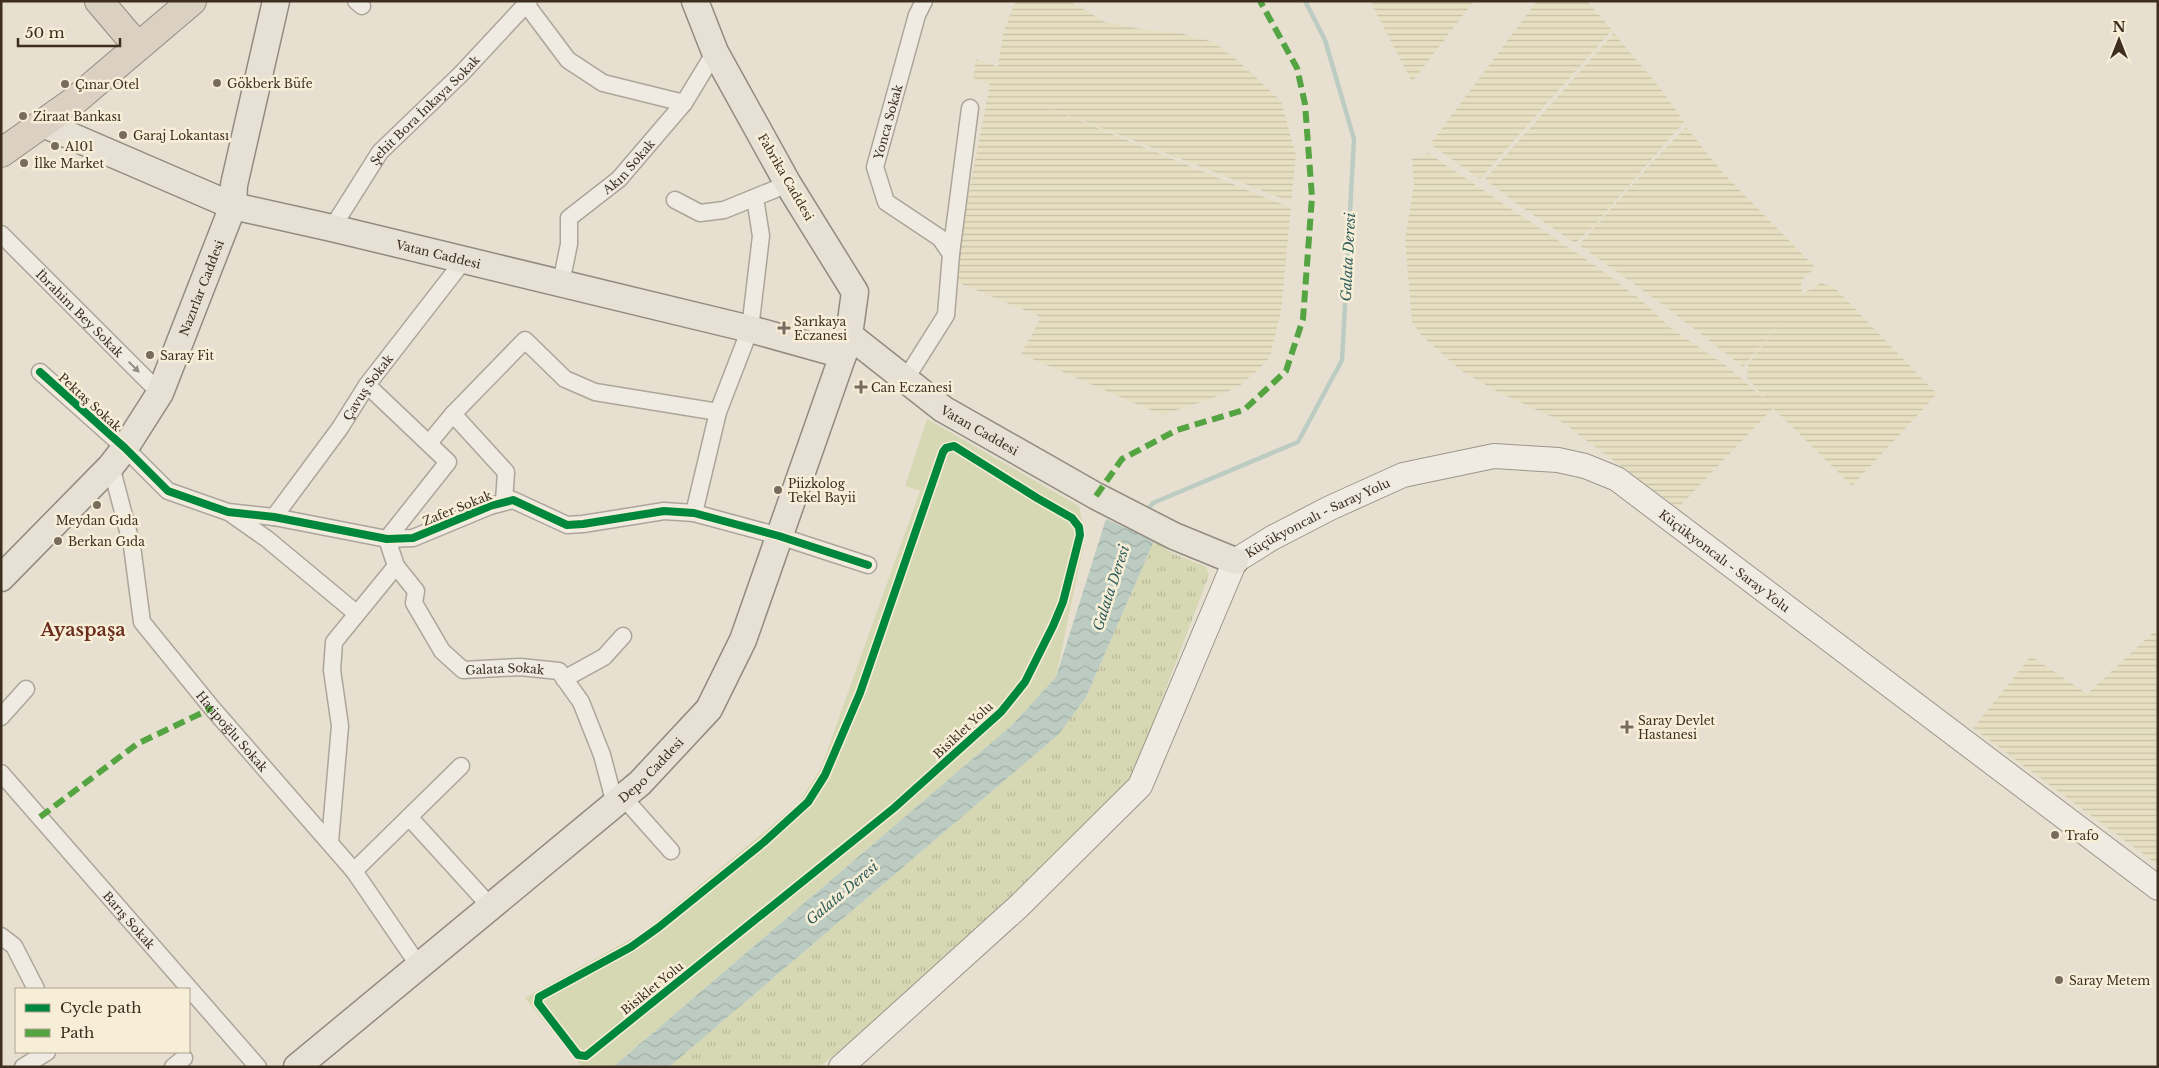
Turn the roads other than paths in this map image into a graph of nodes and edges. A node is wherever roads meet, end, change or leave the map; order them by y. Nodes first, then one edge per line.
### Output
1 (99, 1) edge
2 (192, 1) edge
3 (276, 1) edge
4 (695, 1) edge
5 (924, 1) edge
6 (527, 3) edge
7 (138, 47) junction
8 (715, 52) junction
9 (684, 103) junction
10 (970, 108) dead end
11 (43, 124) junction
12 (1, 153) edge
13 (788, 184) junction
14 (755, 198) junction
15 (675, 200) dead end
16 (233, 206) junction
17 (332, 228) junction
18 (1, 234) edge
19 (951, 254) junction
20 (464, 260) junction
21 (561, 283) junction
22 (750, 329) junction
23 (846, 345) junction
24 (40, 372) dead end
25 (905, 380) junction
26 (366, 385) junction
27 (160, 393) junction
28 (718, 412) junction
29 (453, 414) junction
30 (428, 443) junction
31 (118, 457) junction
32 (504, 502) junction
33 (228, 512) junction
34 (694, 514) junction
35 (274, 517) junction
36 (779, 536) junction
37 (387, 539) junction
38 (1235, 561) junction
39 (868, 565) dead end
40 (396, 566) junction
41 (1, 578) edge
42 (356, 613) junction
43 (623, 636) dead end
44 (564, 679) junction
45 (26, 689) dead end
46 (1, 717) edge
47 (460, 766) dead end
48 (1, 773) edge
49 (619, 801) junction
50 (409, 817) junction
51 (330, 842) junction
52 (671, 852) dead end
53 (354, 871) junction
54 (2158, 888) edge
55 (490, 906) junction
56 (1, 936) edge
57 (420, 966) junction
58 (35, 988) edge
59 (189, 988) edge
60 (190, 989) edge
61 (45, 1053) edge
62 (23, 1067) edge
63 (258, 1067) edge
64 (297, 1067) edge
65 (841, 1067) edge

1 - 7 highway
2 - 7 highway
3 - 16 main road, Nazırlar Caddesi
4 - 8 main road, Fabrika Caddesi
5 - 19 street, Yonca Sokak
6 - 9 street
6 - 17 street, Şehit Bora İnkaya Sokak
7 - 11 highway
8 - 9 street, Akın Sokak
8 - 13 main road, Fabrika Caddesi
9 - 21 street, Akın Sokak
10 - 19 street
11 - 12 highway
11 - 16 main road, Vatan Caddesi
13 - 14 street
13 - 23 main road, Fabrika Caddesi
14 - 15 street
14 - 22 street
16 - 17 main road, Vatan Caddesi
16 - 27 main road, Nazırlar Caddesi
17 - 20 main road, Vatan Caddesi
18 -> 27 street, İbrahim Bey Sokak
19 - 25 street
20 - 21 main road, Vatan Caddesi
20 - 26 street, Çavuş Sokak
21 - 22 main road, Vatan Caddesi
22 - 23 main road, Vatan Caddesi
22 - 28 street
23 - 25 main road, Vatan Caddesi
23 - 36 main road, Depo Caddesi
24 - 31 street, Pektaş Sokak
25 - 38 main road, Vatan Caddesi
26 - 30 street
26 - 35 street, Çavuş Sokak
27 - 31 main road, Nazırlar Caddesi
28 - 29 street
28 - 34 street
29 - 30 street
29 - 32 street
30 - 37 street
31 - 33 street, Zafer Sokak
31 - 41 main road, Nazırlar Caddesi
31 - 51 street, Hatipoğlu Sokak
32 - 34 street, Zafer Sokak
32 - 37 street, Zafer Sokak
33 - 35 street, Zafer Sokak
33 - 42 street
34 - 36 street, Zafer Sokak
35 - 37 street, Zafer Sokak
36 - 39 street, Zafer Sokak
36 - 49 main road, Depo Caddesi
37 - 40 street
38 - 54 main road, Küçükyoncalı - Saray Yolu
38 - 65 main road
40 - 42 street
40 - 44 street, Galata Sokak
42 - 51 street
43 - 44 street
44 - 49 street, Galata Sokak
45 - 46 street
47 - 50 street
48 - 59 street, Barış Sokak
49 - 52 street
49 - 55 main road, Depo Caddesi
50 - 53 street
50 - 55 street
51 - 53 street, Hatipoğlu Sokak
53 - 57 street, Hatipoğlu Sokak
55 - 57 main road, Depo Caddesi
56 - 58 street
57 - 64 main road, Depo Caddesi
60 - 63 street, Barış Sokak
61 - 62 street

